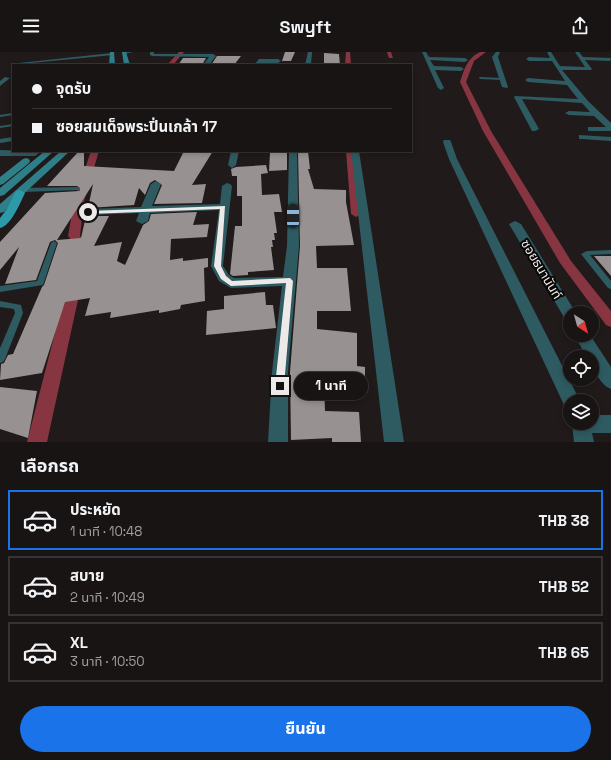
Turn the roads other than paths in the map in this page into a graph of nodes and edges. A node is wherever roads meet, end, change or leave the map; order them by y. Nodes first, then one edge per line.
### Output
1 (124, 52) edge
2 (131, 52) edge
3 (152, 52) edge
4 (310, 52) edge
5 (424, 52) edge
6 (498, 52) edge
7 (548, 52) edge
8 (577, 52) edge
9 (112, 53) edge
10 (427, 58) junction
11 (582, 58) junction
12 (529, 59) dead end
13 (610, 59) edge
14 (465, 60) dead end
15 (553, 60) junction
16 (278, 61) edge
17 (21, 63) dead end
18 (112, 64) edge
19 (127, 64) edge
20 (207, 64) edge
21 (257, 64) edge
22 (308, 64) edge
23 (431, 68) junction
24 (558, 68) junction
25 (461, 69) dead end
26 (7, 78) dead end
27 (480, 80) dead end
28 (528, 80) dead end
29 (504, 83) joint
30 (570, 83) junction
31 (0, 84) edge
32 (441, 88) dead end
33 (585, 101) junction
34 (12, 110) edge
35 (0, 112) edge
36 (569, 113) dead end
37 (12, 114) edge
38 (596, 114) junction
39 (0, 116) edge
40 (12, 121) edge
41 (0, 122) edge
42 (12, 125) edge
43 (0, 127) edge
44 (611, 128) edge
45 (535, 129) dead end
46 (591, 129) dead end
47 (582, 137) dead end
48 (12, 139) edge
49 (611, 139) edge
50 (0, 140) edge
51 (447, 142) dead end
52 (37, 152) edge
53 (49, 152) edge
54 (65, 152) edge
55 (235, 152) edge
56 (293, 152) edge
57 (355, 152) edge
58 (0, 153) edge
59 (232, 165) dead end
60 (1, 180) edge
61 (156, 184) dead end
62 (227, 186) dead end
63 (77, 189) dead end
64 (22, 192) junction
65 (0, 193) edge
66 (223, 207) junction
67 (0, 210) edge
68 (145, 210) junction
69 (88, 212) dead end
70 (142, 221) dead end
71 (515, 224) dead end
72 (0, 225) edge
73 (54, 243) dead end
74 (611, 252) edge
75 (290, 281) junction
76 (611, 286) edge
77 (0, 289) edge
78 (0, 304) edge
79 (565, 306) edge
80 (586, 342) edge
81 (0, 359) edge
82 (611, 382) edge
83 (568, 394) edge
84 (599, 424) edge
85 (611, 424) edge
86 (582, 430) edge
87 (278, 442) edge
88 (394, 442) edge
89 (584, 442) edge

1 - 2 street
1 - 19 main road
3 - 20 street
4 - 22 street
5 - 10 street
6 - 29 street
7 - 15 street
8 - 11 street
9 - 17 lane
9 - 18 main road
10 - 14 street
10 - 23 street
11 - 13 street
11 - 24 street
12 - 15 street
15 - 24 street
16 - 21 street
23 - 25 street
23 - 32 street
24 - 30 street
26 - 31 street
27 - 29 lane
28 - 30 street
30 - 33 street
33 - 38 street
33 - 45 street
34 - 35 lane
36 - 38 street
37 - 39 lane
38 - 44 street
40 - 41 lane
42 - 43 lane
44 - 46 street
47 - 49 street
48 - 50 street
51 - 83 street
52 - 58 street
52 - 60 main road
53 - 65 main road
54 - 64 main road
55 - 59 street
56 - 75 street
57 - 88 street
61 - 68 street
62 - 66 street
63 - 64 lane
64 - 67 main road
64 - 72 main road
66 - 68 street
66 - 75 street
68 - 69 street
68 - 70 street
71 - 79 street, ซอยธนานันท์
73 - 77 lane
74 - 76 lane
75 - 87 street
78 - 81 lane
80 - 82 street
84 - 85 street
86 - 89 street

